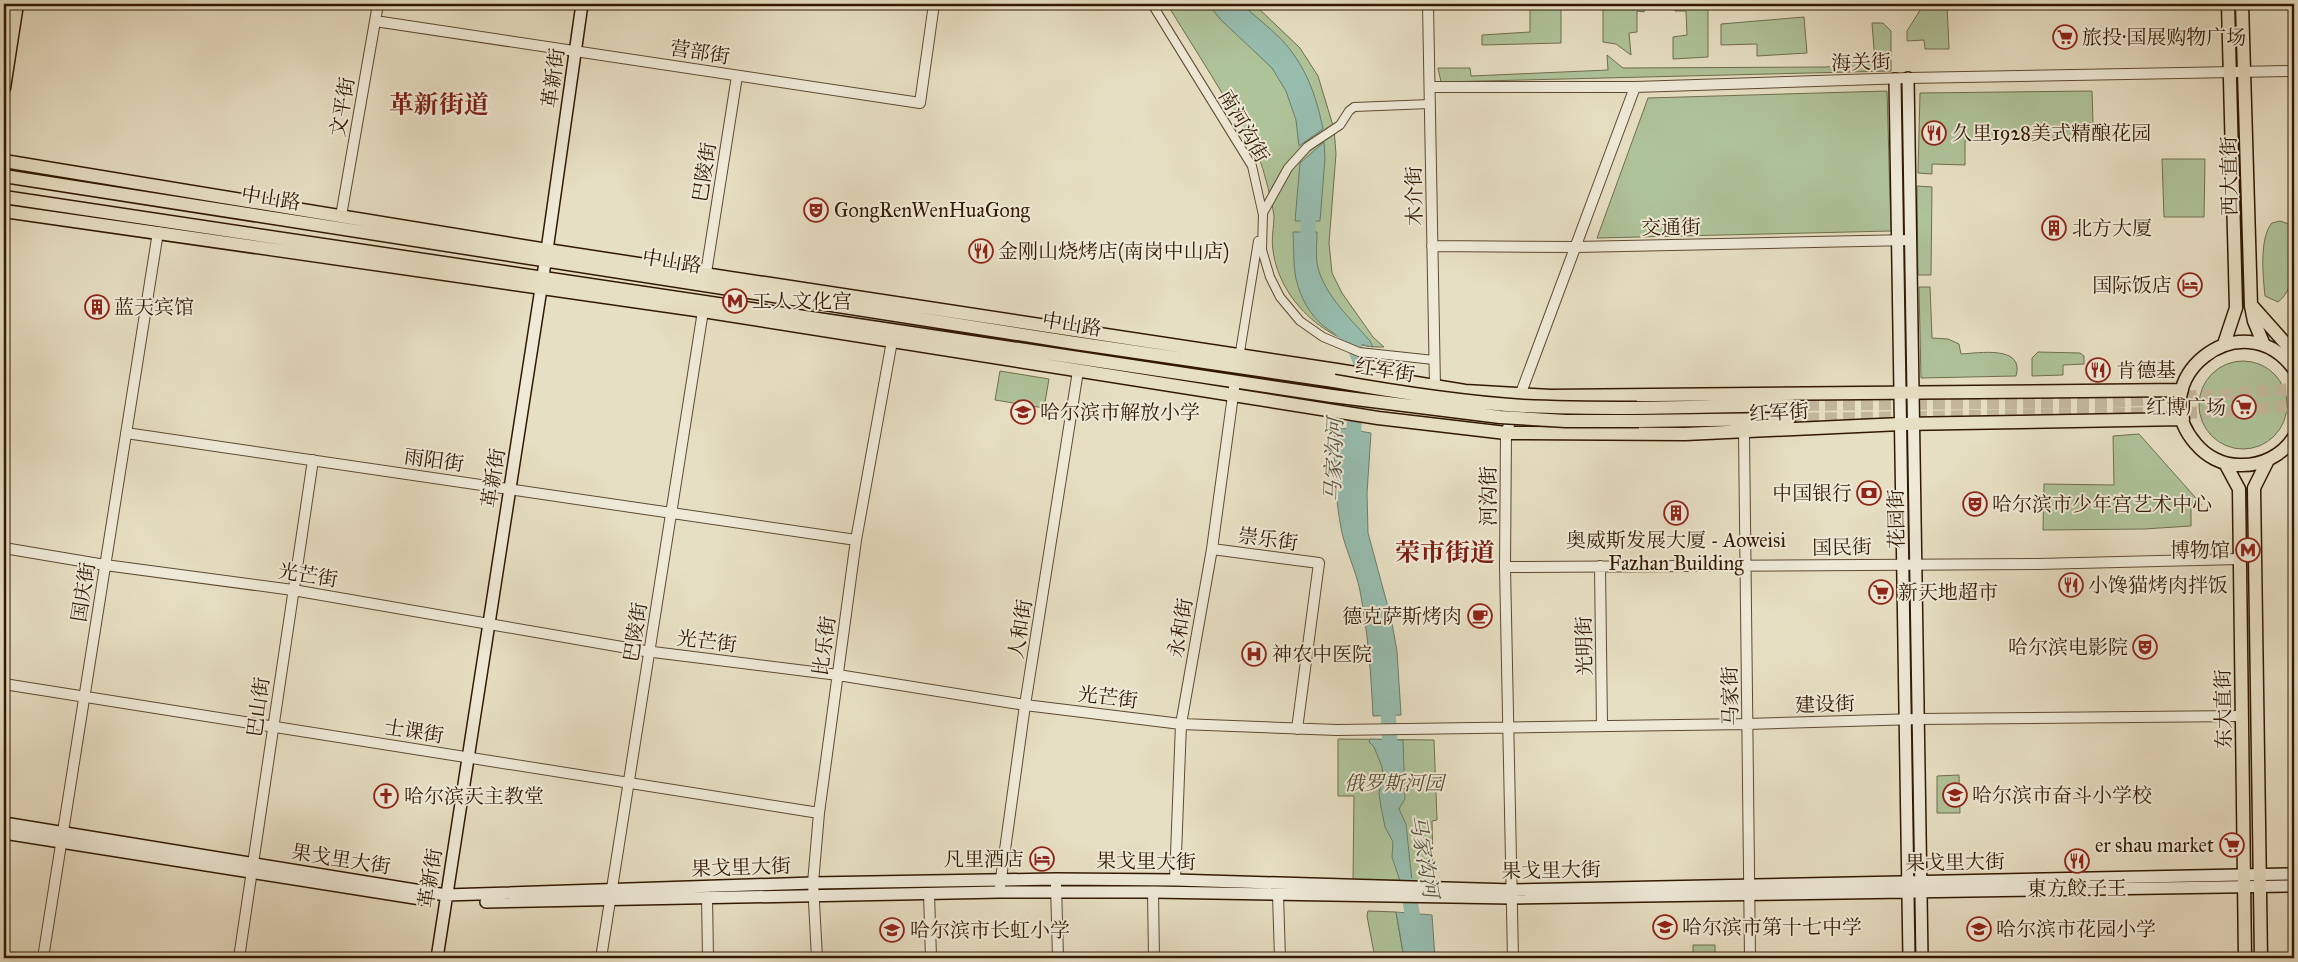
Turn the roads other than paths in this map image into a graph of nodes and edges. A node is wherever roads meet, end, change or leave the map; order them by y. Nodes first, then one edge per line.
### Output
1 (7, 4) edge
2 (17, 4) edge
3 (378, 4) edge
4 (582, 4) edge
5 (934, 4) edge
6 (1152, 4) edge
7 (1428, 4) edge
8 (2228, 4) edge
9 (2242, 4) edge
10 (375, 21) junction
11 (4, 26) edge
12 (576, 52) junction
13 (2294, 71) edge
14 (2231, 73) junction
15 (2245, 73) junction
16 (737, 76) junction
17 (1908, 78) junction
18 (1895, 79) junction
19 (1430, 86) junction
20 (1635, 87) junction
21 (4, 88) edge
22 (1430, 104) junction
23 (4, 161) edge
24 (4, 176) edge
25 (4, 197) edge
26 (4, 211) edge
27 (1263, 213) junction
28 (341, 216) junction
29 (158, 232) junction
30 (1898, 240) junction
31 (1910, 240) junction
32 (1432, 246) junction
33 (1576, 247) junction
34 (546, 255) junction
35 (706, 273) junction
36 (541, 282) junction
37 (2251, 306) junction
38 (703, 311) junction
39 (892, 341) junction
40 (2224, 344) junction
41 (2264, 345) junction
42 (2294, 354) edge
43 (1434, 360) junction
44 (1238, 361) junction
45 (2294, 369) edge
46 (1078, 371) junction
47 (1336, 375) joint
48 (1382, 384) junction
49 (1435, 387) junction
50 (1234, 389) junction
51 (2182, 390) junction
52 (1906, 393) junction
53 (1520, 395) junction
54 (1332, 396) joint
55 (1380, 403) junction
56 (1789, 405) tunnel mouth
57 (1789, 419) tunnel mouth
58 (2182, 419) junction
59 (1664, 420) junction
60 (1427, 422) junction
61 (1907, 424) junction
62 (1744, 432) junction
63 (126, 433) junction
64 (1506, 433) junction
65 (1685, 434) junction
66 (2294, 437) edge
67 (313, 460) junction
68 (2268, 460) junction
69 (2225, 463) junction
70 (510, 489) junction
71 (672, 512) junction
72 (856, 540) junction
73 (4, 548) edge
74 (1212, 549) junction
75 (2239, 559) junction
76 (1903, 564) junction
77 (1916, 564) junction
78 (105, 565) junction
79 (1600, 566) junction
80 (1746, 566) junction
81 (1505, 567) junction
82 (293, 590) junction
83 (490, 623) junction
84 (650, 652) junction
85 (838, 675) junction
86 (4, 684) edge
87 (85, 696) junction
88 (1026, 705) junction
89 (2241, 716) junction
90 (1905, 719) junction
91 (1918, 719) junction
92 (1181, 724) junction
93 (1747, 724) junction
94 (273, 726) junction
95 (1602, 726) junction
96 (1509, 727) junction
97 (1297, 729) junction
98 (1410, 729) joint
99 (468, 758) junction
100 (629, 783) junction
101 (819, 813) junction
102 (4, 823) edge
103 (4, 833) edge
104 (62, 837) junction
105 (252, 868) junction
106 (2294, 874) edge
107 (1056, 879) junction
108 (1000, 880) junction
109 (1174, 880) junction
110 (2244, 881) junction
111 (2261, 881) junction
112 (1921, 886) junction
113 (2294, 886) edge
114 (1908, 887) junction
115 (814, 889) junction
116 (1749, 890) junction
117 (1356, 891) junction
118 (929, 892) junction
119 (1000, 892) junction
120 (1056, 892) junction
121 (1153, 892) junction
122 (611, 894) junction
123 (1512, 894) junction
124 (1278, 895) junction
125 (707, 897) junction
126 (446, 899) junction
127 (43, 958) edge
128 (239, 958) edge
129 (437, 958) edge
130 (601, 958) edge
131 (708, 958) edge
132 (817, 958) edge
133 (931, 958) edge
134 (1058, 958) edge
135 (1154, 958) edge
136 (1280, 958) edge
137 (1513, 958) edge
138 (1750, 958) edge
139 (1909, 958) edge
140 (1922, 958) edge
141 (2245, 958) edge
142 (2261, 958) edge

1 - 11 main road
2 - 21 main road
3 - 10 street, 文平街
4 - 12 main road, 革新街
5 - 16 street, 营部街
6 - 27 street, 南河沟街
7 - 19 street, 木介街
8 - 14 main road, 西大直街
9 - 15 main road, 西大直街
10 - 12 street, 营部街
10 - 28 street, 文平街
12 - 16 street, 营部街
12 - 34 main road, 革新街
13 - 15 street, 海关街
14 - 15 street, 海关街
14 - 17 street, 海关街
14 - 40 main road, 西大直街
15 - 37 main road, 西大直街
16 - 35 street, 巴陵街
17 - 18 street, 海关街
17 - 31 main road, 花园街
18 - 20 street, 海关街
18 - 30 main road, 花园街
19 - 20 street, 海关街
19 - 22 street, 木介街
20 - 33 street, 河沟街
22 - 27 street
22 - 32 street, 木介街
23 - 28 main road
24 - 34 main road, 中山路
25 - 36 main road, 中山路
26 - 29 main road
27 - 43 street
27 - 44 street, 南河沟街
28 - 34 main road
29 - 36 main road
29 - 63 street, 国庆街
30 - 31 street, 交通街
30 - 33 street, 交通街
30 - 52 main road, 花园街
31 - 52 main road, 花园街
32 - 33 street, 交通街
32 - 43 street, 木介街
33 - 53 street, 河沟街
34 - 35 main road
34 - 36 main road, 革新街
34 - 44 main road, 中山路
35 - 44 main road
36 - 38 main road
36 - 50 main road, 中山路
36 - 70 main road, 革新街
37 - 41 main road, 西大直街
37 - 42 main road
38 - 39 main road
38 - 71 street, 巴陵街
39 - 46 main road
39 - 72 street, 比乐街
40 - 41 main road
40 - 51 main road
41 - 45 main road
43 - 49 street, 木介街
44 - 47 main road, 中山路
46 - 50 main road
46 - 88 street, 人和街
47 - 48 main road, 红军街, bridge
48 - 49 main road, 红军街
48 - 56 main road, 红军街, bridge
49 - 53 main road, 红军街
50 - 54 main road, 中山路
50 - 60 main road, 红军街
50 - 74 street, 永和街
51 - 52 main road, 红军街
51 - 58 main road
52 - 53 main road, 红军街
52 - 61 main road, 花园街
53 - 64 street, 河沟街
54 - 55 main road, 红军街, bridge
55 - 59 main road, 红军街, bridge
55 - 60 main road
57 - 59 main road, 红军街
58 - 61 main road, 红军街
58 - 69 main road
59 - 65 main road
60 - 64 main road, 红军街
61 - 62 main road, 红军街
61 - 76 main road, 花园街
61 - 77 main road, 花园街
62 - 65 main road, 红军街
62 - 80 street, 马家街
63 - 67 street, 雨阳街
63 - 78 street, 国庆街
64 - 65 main road, 红军街
64 - 81 street, 河沟街
66 - 68 main road
67 - 70 street, 雨阳街
67 - 82 street, 巴山街
68 - 69 main road
68 - 111 main road, 东大直街
69 - 75 main road, 东大直街
70 - 71 street, 雨阳街
70 - 83 main road, 革新街
71 - 72 street, 雨阳街
71 - 84 street, 巴陵街
72 - 85 street, 比乐街
73 - 78 street, 光芒街
74 - 92 street, 永和街
74 - 97 street, 崇乐街
75 - 77 street, 国民街
75 - 89 main road, 东大直街
76 - 77 street, 国民街
76 - 80 street, 国民街
76 - 90 main road, 花园街
77 - 91 main road, 花园街
78 - 82 street, 光芒街
78 - 87 street, 国庆街
79 - 80 street, 国民街
79 - 81 street, 国民街
79 - 95 street, 光明街
80 - 93 street, 马家街
81 - 96 street, 河沟街
82 - 83 street, 光芒街
82 - 94 street, 巴山街
83 - 84 street, 光芒街
83 - 99 main road, 革新街
84 - 85 street, 光芒街
84 - 100 street, 巴陵街
85 - 88 street, 光芒街
85 - 101 street, 比乐街
86 - 87 street, 士课街
87 - 94 street, 士课街
87 - 104 street, 国庆街
88 - 92 street, 光芒街
88 - 108 street, 人和街
89 - 91 street, 建设街
89 - 110 main road, 东大直街
90 - 91 street, 建设街
90 - 93 street, 建设街
90 - 114 main road, 花园街
91 - 112 main road, 花园街
92 - 97 street, 光芒街
92 - 109 street, 永和街
93 - 95 street, 建设街
93 - 116 street, 马家街
94 - 99 street, 士课街
94 - 105 street, 巴山街
95 - 96 street, 建设街
96 - 98 street, 建设街
96 - 123 street, 河沟街
97 - 98 street, 光芒街
99 - 100 street, 士课街
99 - 126 main road, 革新街
100 - 101 street, 士课街
100 - 122 street, 巴陵街
101 - 115 street, 比乐街
102 - 104 main road, 果戈里大街
103 - 104 main road, 果戈里大街
104 - 105 main road, 果戈里大街
104 - 127 street, 国庆街
105 - 126 main road, 果戈里大街
105 - 128 street, 巴山街
106 - 111 main road, 果戈里大街
107 - 108 main road, 果戈里大街
107 - 109 main road, 果戈里大街
107 - 120 street
108 - 115 main road, 果戈里大街
108 - 119 street, 人和街
109 - 117 main road, 果戈里大街
110 - 111 main road, 果戈里大街
110 - 112 main road, 果戈里大街
110 - 141 main road, 东大直街
111 - 113 main road, 果戈里大街
111 - 142 main road, 东大直街
112 - 114 main road, 果戈里大街
112 - 140 main road, 花园街
114 - 116 main road, 果戈里大街
114 - 139 main road, 花园街
115 - 118 main road, 果戈里大街
115 - 122 main road, 果戈里大街
115 - 125 main road, 果戈里大街
115 - 132 street, 比乐街
116 - 123 main road, 果戈里大街
116 - 138 street, 马家街
117 - 123 main road, 果戈里大街
117 - 124 main road, 果戈里大街
118 - 119 main road, 果戈里大街
118 - 133 street
119 - 120 main road, 果戈里大街
120 - 121 main road, 果戈里大街
120 - 134 street
121 - 124 main road, 果戈里大街
121 - 135 street
122 - 125 main road, 果戈里大街
122 - 126 main road, 果戈里大街
122 - 130 street, 巴陵街
123 - 137 street, 河沟街
124 - 136 street
125 - 131 street
126 - 129 main road, 革新街

